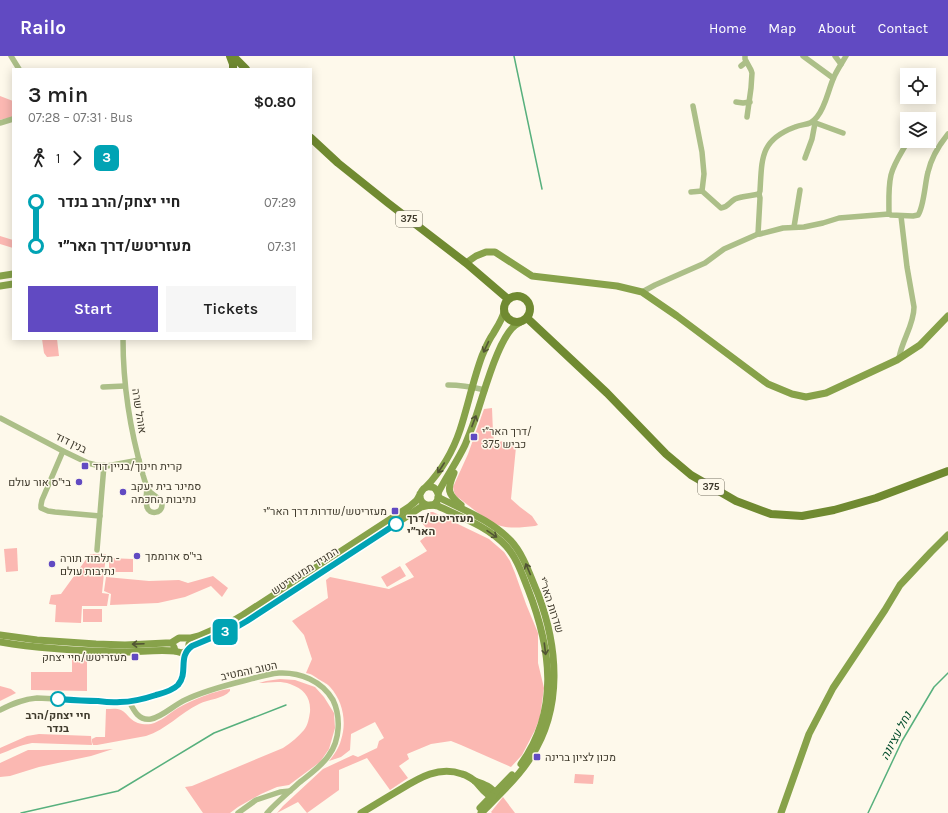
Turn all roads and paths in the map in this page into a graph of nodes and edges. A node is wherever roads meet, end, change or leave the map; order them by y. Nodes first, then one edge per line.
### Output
1 (11, 56) edge
2 (230, 56) edge
3 (233, 56) edge
4 (803, 56) edge
5 (835, 56) edge
6 (846, 56) edge
7 (744, 61) edge
8 (841, 64) junction
9 (19, 68) edge
10 (233, 68) edge
11 (245, 68) edge
12 (833, 78) junction
13 (736, 102) dead end
14 (750, 102) junction
15 (693, 106) dead end
16 (747, 117) dead end
17 (12, 119) edge
18 (0, 123) edge
19 (814, 123) junction
20 (843, 132) dead end
21 (948, 134) edge
22 (312, 139) edge
23 (904, 148) edge
24 (805, 158) dead end
25 (800, 190) dead end
26 (702, 191) junction
27 (691, 192) dead end
28 (759, 194) junction
29 (889, 214) junction
30 (901, 216) junction
31 (794, 227) junction
32 (758, 234) junction
33 (466, 263) junction
34 (12, 274) edge
35 (0, 276) edge
36 (12, 284) edge
37 (0, 286) edge
38 (642, 292) junction
39 (508, 299) junction
40 (504, 312) junction
41 (948, 316) edge
42 (527, 318) junction
43 (519, 322) junction
44 (123, 340) edge
45 (899, 358) junction
46 (448, 385) dead end
47 (125, 386) junction
48 (103, 387) dead end
49 (472, 387) junction
50 (485, 390) junction
51 (0, 418) edge
52 (63, 451) junction
53 (459, 457) junction
54 (139, 460) junction
55 (104, 466) junction
56 (948, 471) edge
57 (146, 485) dead end
58 (426, 487) junction
59 (420, 494) junction
60 (438, 495) junction
61 (431, 505) junction
62 (100, 516) junction
63 (477, 517) junction
64 (948, 535) edge
65 (97, 550) dead end
66 (0, 635) edge
67 (180, 639) junction
68 (0, 642) edge
69 (187, 650) junction
70 (177, 651) junction
71 (183, 662) junction
72 (129, 702) junction
73 (0, 710) edge
74 (290, 791) junction
75 (494, 795) junction
76 (238, 813) edge
77 (267, 813) edge
78 (361, 813) edge
79 (476, 813) edge
80 (481, 813) edge
81 (781, 813) edge

1 - 9 street
2 - 10 main road
3 - 11 main road
4 - 12 street
5 - 8 street
6 - 8 street
7 - 14 street
8 - 12 street
12 - 19 street
13 - 14 street
14 - 16 street
15 - 26 street
17 - 18 street
19 - 20 street
19 - 24 street
19 - 28 street
21 - 30 street
22 - 33 main road, 375
23 - 29 street
25 - 31 street
26 - 27 street
26 - 28 street
28 - 32 street
29 - 30 street
29 - 31 street
30 - 45 street
31 - 32 street
32 - 38 street
33 - 38 street
33 - 39 main road, 375
34 - 35 street
36 - 37 street
38 - 45 street
39 - 40 main road
39 - 42 main road
40 - 43 main road
40 -> 49 street
41 - 45 street
42 - 43 main road
42 - 56 main road, 375
43 - 50 street
44 - 47 street, אוהל שרה
46 - 49 street
47 - 48 street
47 - 54 street, אוהל שרה
49 - 50 street
49 -> 58 street
53 -> 50 street
51 - 52 street, בנין דוד
52 - 55 street, בנין דוד
52 - 62 street
53 - 60 street
53 - 63 street
54 - 55 street, בנין דוד
54 - 57 street, אוהל שרה
55 - 62 street
58 - 59 street
58 - 60 street
59 - 61 street
59 - 67 street, המגיד ממעזריטש
60 - 61 street
60 - 63 street, שדרות האר"י
61 - 69 street, המגיד ממעזריטש
61 -> 75 street, שדרות האר"י
62 - 65 street
75 -> 63 street, שדרות האר"י
64 - 81 street
67 -> 66 street, המגיד ממעזריטש
67 - 69 street
67 - 70 street
68 - 70 street
69 - 70 street
69 - 71 street
70 - 71 street
71 - 72 street
72 - 73 street
72 - 74 street, הטוב והמטיב
74 - 76 street
74 - 77 street, הטוב והמטיב
75 - 78 street
75 - 79 street
75 - 80 street

